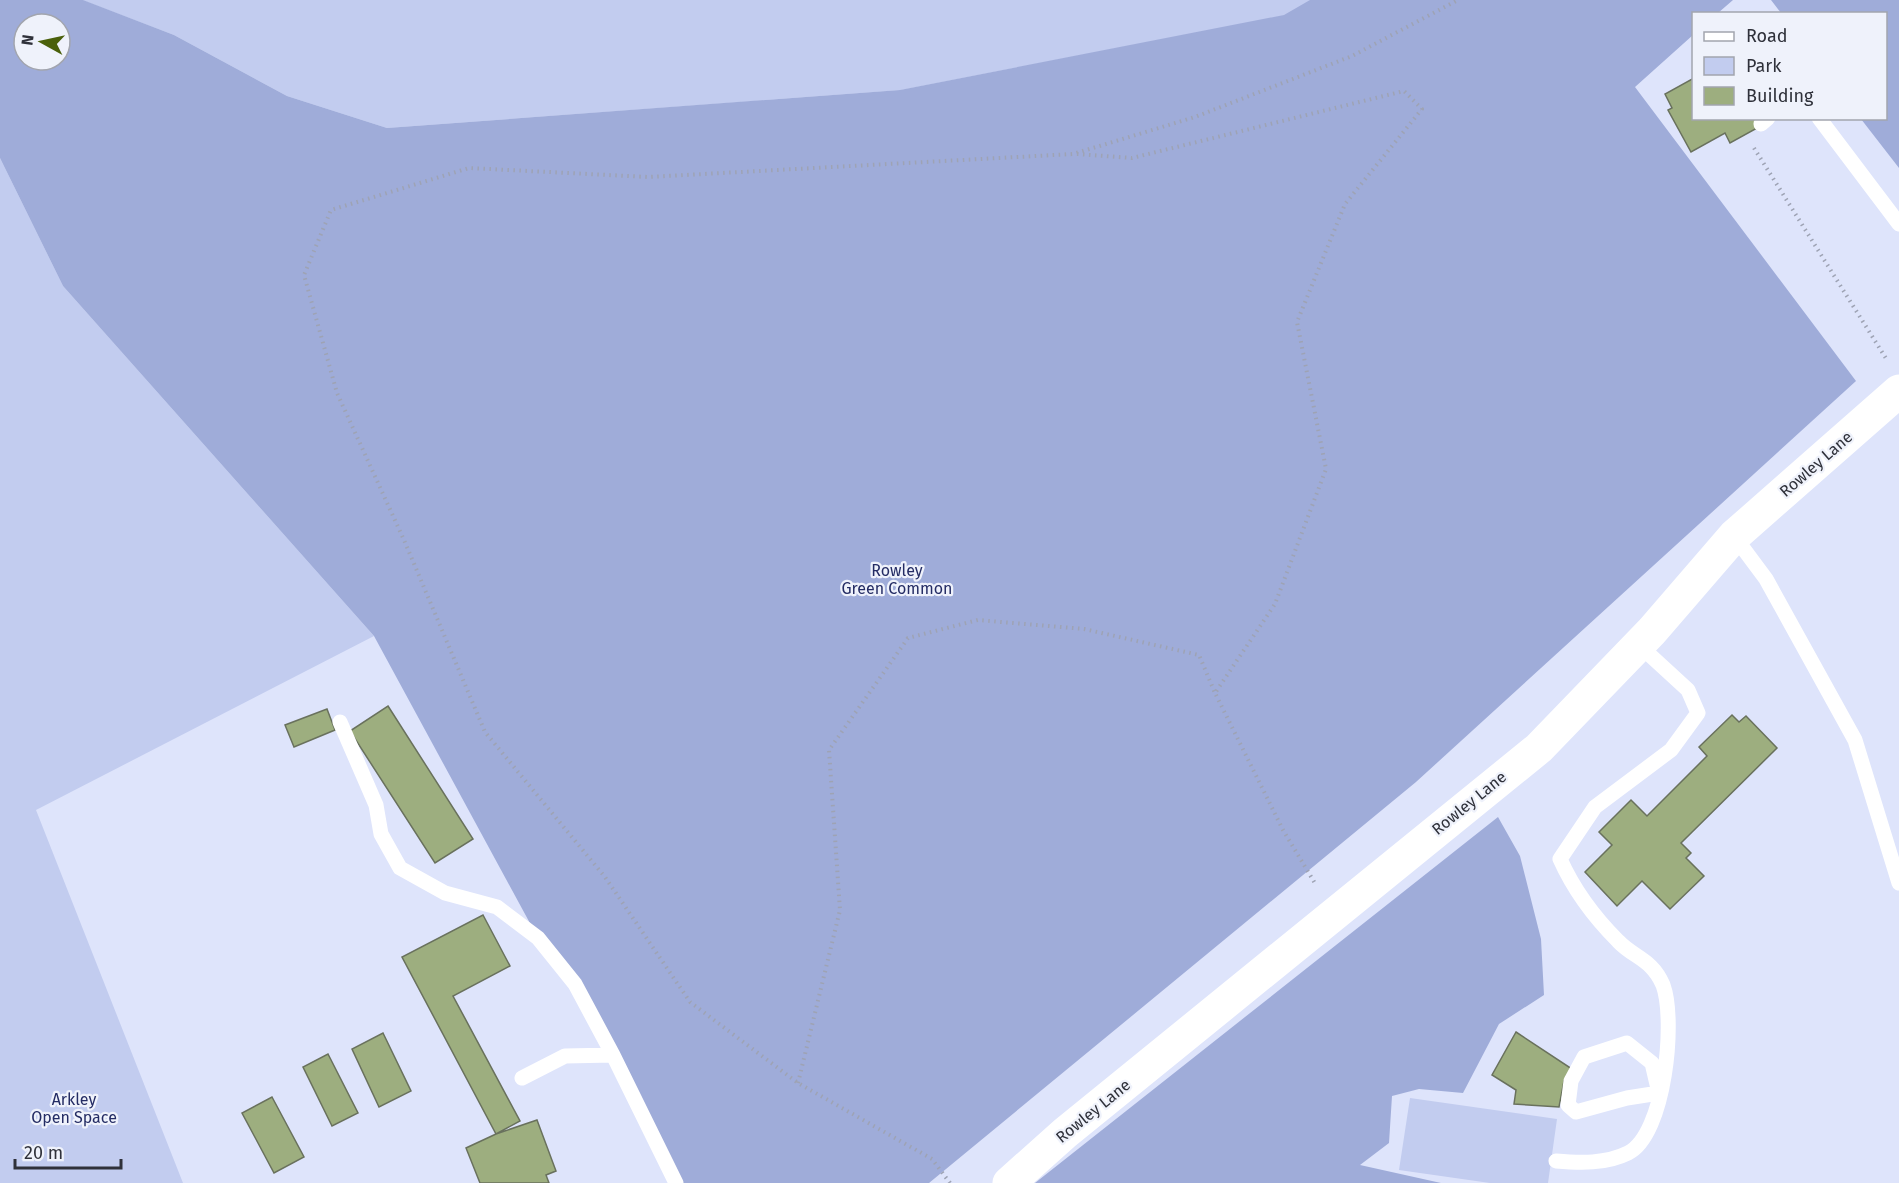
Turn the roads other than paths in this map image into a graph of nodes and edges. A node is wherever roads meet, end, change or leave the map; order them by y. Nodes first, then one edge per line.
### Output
1 (1821, 120) edge
2 (1899, 224) edge
3 (1896, 379) edge
4 (1734, 536) junction
5 (1639, 645) junction
6 (340, 722) dead end
7 (1899, 883) edge
8 (613, 1055) junction
9 (522, 1078) dead end
10 (1659, 1093) junction
11 (1556, 1161) dead end
12 (676, 1183) edge
13 (1009, 1183) edge

1 - 2 lane
3 - 4 street, Rowley Lane
4 - 5 street, Rowley Lane
4 - 7 lane
5 - 10 lane
5 - 13 street, Rowley Lane
6 - 8 lane
8 - 9 lane
8 - 12 lane
10 - 10 lane
10 - 11 lane

